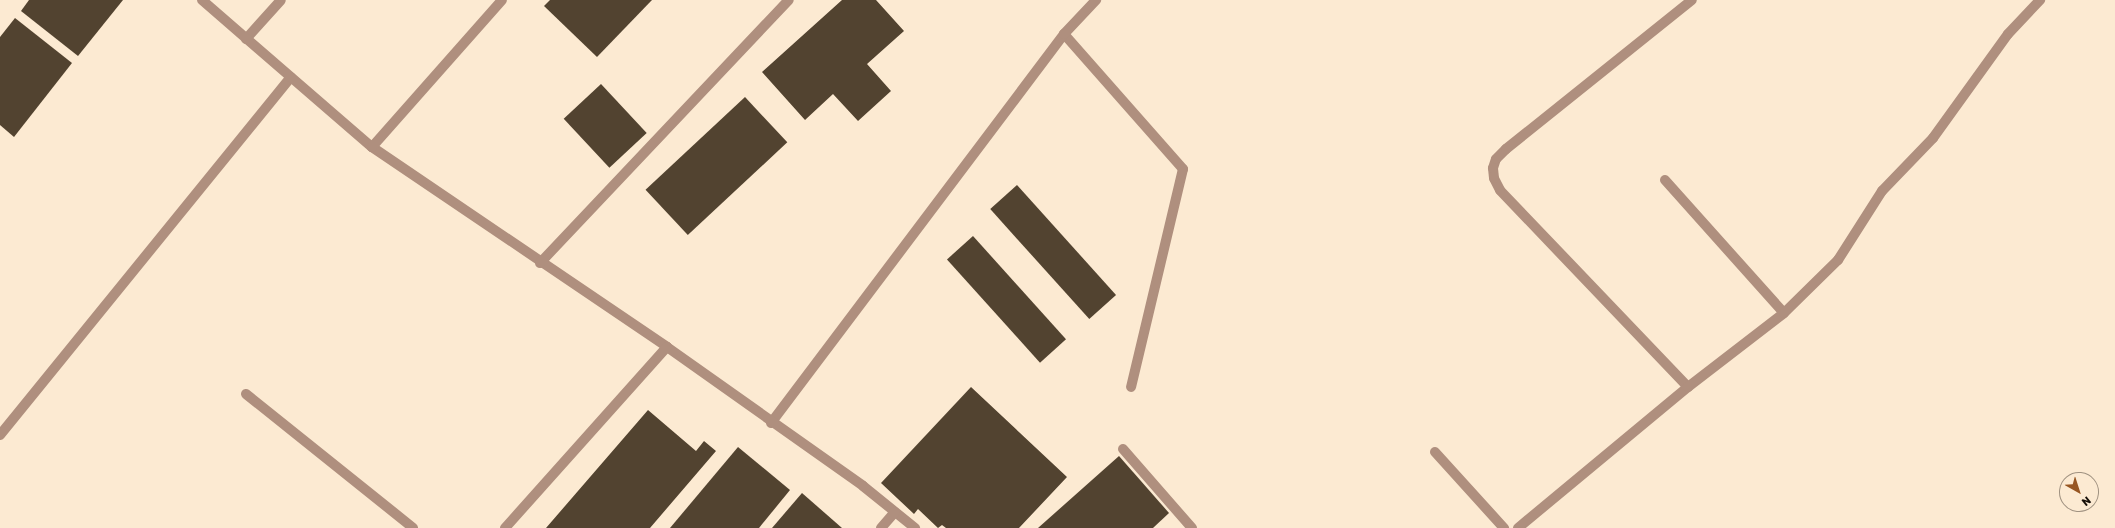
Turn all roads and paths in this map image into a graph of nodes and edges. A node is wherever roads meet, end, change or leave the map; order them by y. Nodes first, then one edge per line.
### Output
1 (202, 0) edge
2 (281, 0) edge
3 (502, 0) edge
4 (789, 0) edge
5 (1096, 0) edge
6 (1692, 0) edge
7 (2040, 0) edge
8 (1064, 34) junction
9 (246, 39) junction
10 (290, 77) junction
11 (372, 147) junction
12 (1665, 180) dead end
13 (540, 263) junction
14 (1784, 313) junction
15 (667, 347) junction
16 (1131, 387) dead end
17 (1688, 387) junction
18 (246, 394) dead end
19 (771, 423) junction
20 (0, 435) edge
21 (1123, 449) dead end
22 (1435, 452) dead end
23 (895, 512) junction
24 (413, 528) edge
25 (505, 528) edge
26 (881, 528) edge
27 (915, 528) edge
28 (1192, 528) edge
29 (1504, 528) edge
30 (1518, 528) edge

1 - 9 street
2 - 9 street
3 - 11 street
4 - 13 street
5 - 8 street
6 - 17 street
7 - 14 street
8 - 16 street
8 - 19 street
9 - 10 street
10 - 11 street
10 - 20 street
11 - 13 street
12 - 14 street
13 - 15 street
14 - 17 street
15 - 19 street
15 - 25 street
17 - 30 street
18 - 24 street
19 - 23 street
21 - 28 street
22 - 29 street
23 - 26 street
23 - 27 street

